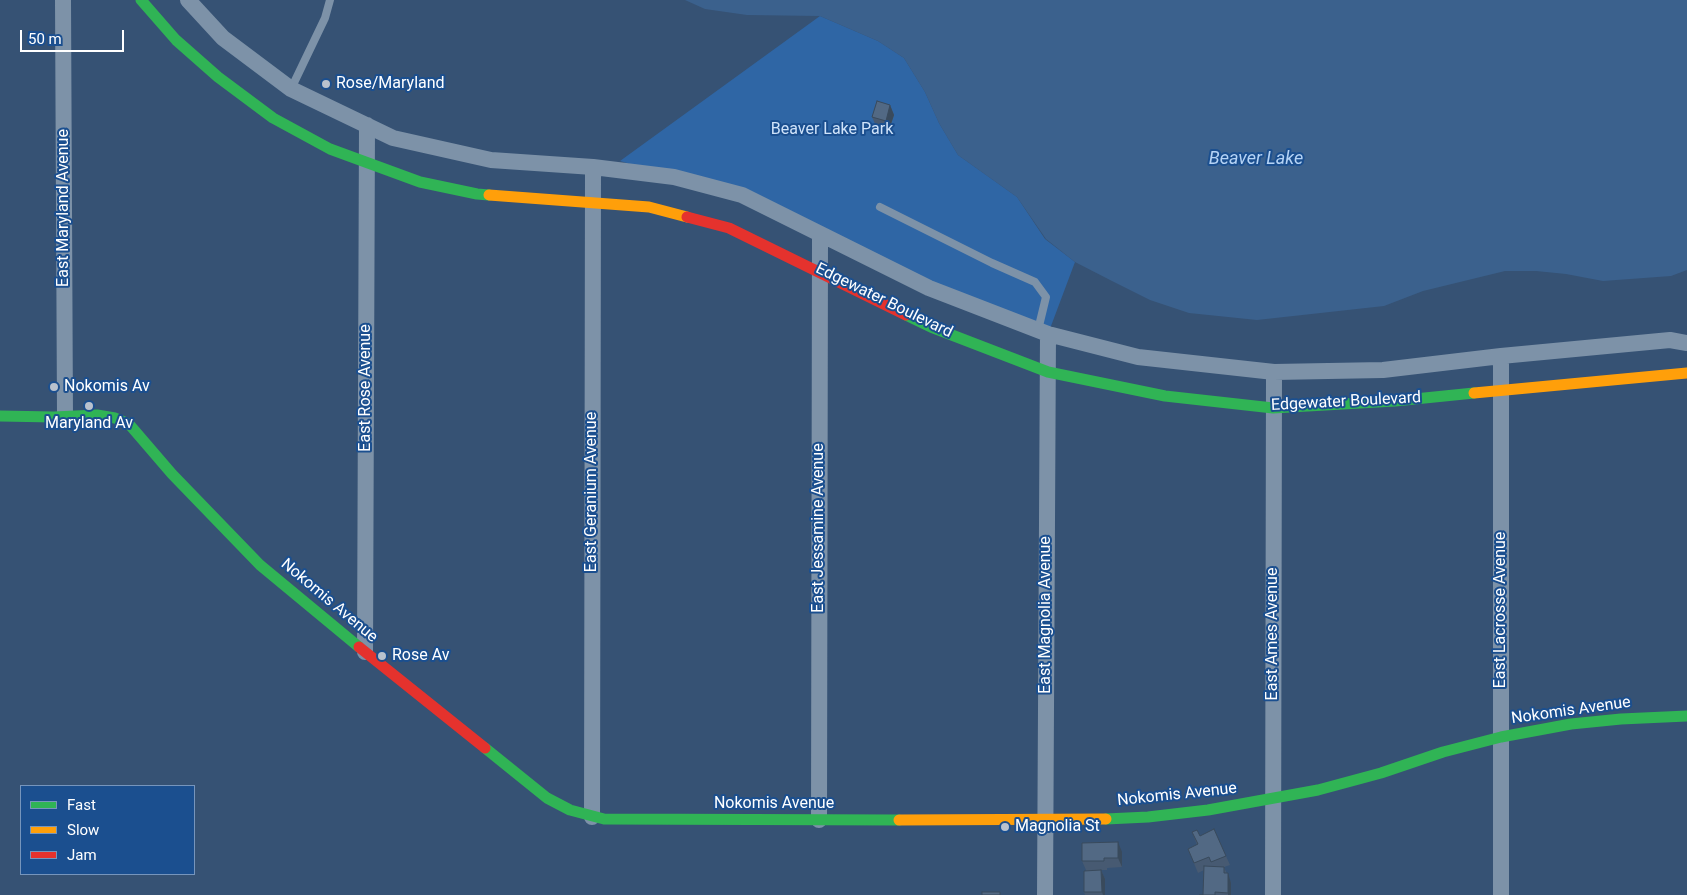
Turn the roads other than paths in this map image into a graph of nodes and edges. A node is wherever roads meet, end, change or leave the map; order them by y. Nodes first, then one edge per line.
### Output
1 (63, 0) edge
2 (141, 0) edge
3 (188, 0) edge
4 (330, 0) edge
5 (291, 89) junction
6 (367, 125) junction
7 (366, 163) junction
8 (593, 167) junction
9 (593, 203) junction
10 (880, 207) dead end
11 (820, 235) junction
12 (820, 271) junction
13 (1043, 332) junction
14 (1687, 343) edge
15 (1501, 356) junction
16 (1048, 372) junction
17 (1274, 372) junction
18 (1687, 373) edge
19 (1501, 391) junction
20 (1273, 408) junction
21 (0, 416) edge
22 (65, 416) junction
23 (365, 652) junction
24 (1687, 716) edge
25 (1501, 737) junction
26 (1273, 799) junction
27 (592, 817) junction
28 (820, 820) junction
29 (1044, 820) junction
30 (1045, 895) edge
31 (1273, 895) edge
32 (1501, 895) edge

1 - 22 street, East Maryland Avenue
2 - 7 street, Edgewater Boulevard
3 - 5 street, Edgewater Boulevard
4 - 5 lane
5 - 6 street, Edgewater Boulevard
6 - 7 street, East Rose Avenue
6 - 8 street, Edgewater Boulevard
7 - 9 street, Edgewater Boulevard
7 - 23 street, East Rose Avenue
8 - 9 street, East Geranium Avenue
8 - 11 street, Edgewater Boulevard
9 - 12 street, Edgewater Boulevard
9 - 27 street, East Geranium Avenue
10 - 13 lane
11 - 12 street, East Jessamine Avenue
11 - 13 street, Edgewater Boulevard
12 - 16 street, Edgewater Boulevard
12 - 28 street, East Jessamine Avenue
13 - 16 street, East Magnolia Avenue
13 - 17 street, Edgewater Boulevard
14 - 15 street, Edgewater Boulevard
15 - 17 street, Edgewater Boulevard
15 - 19 street, East Lacrosse Avenue
16 - 20 street, Edgewater Boulevard
16 - 29 street, East Magnolia Avenue
17 - 20 street, East Ames Avenue
18 - 19 street, Edgewater Boulevard
19 - 20 street, Edgewater Boulevard
19 - 25 street, East Lacrosse Avenue
20 - 26 street, East Ames Avenue
21 - 22 street, Nokomis Avenue
22 - 23 street, Nokomis Avenue
23 - 27 street, Nokomis Avenue
24 - 25 street, Nokomis Avenue
25 - 26 street, Nokomis Avenue
25 - 32 street, East Lacrosse Avenue
26 - 29 street, Nokomis Avenue
26 - 31 street, East Ames Avenue
27 - 28 street, Nokomis Avenue
28 - 29 street, Nokomis Avenue
29 - 30 street, East Magnolia Avenue

